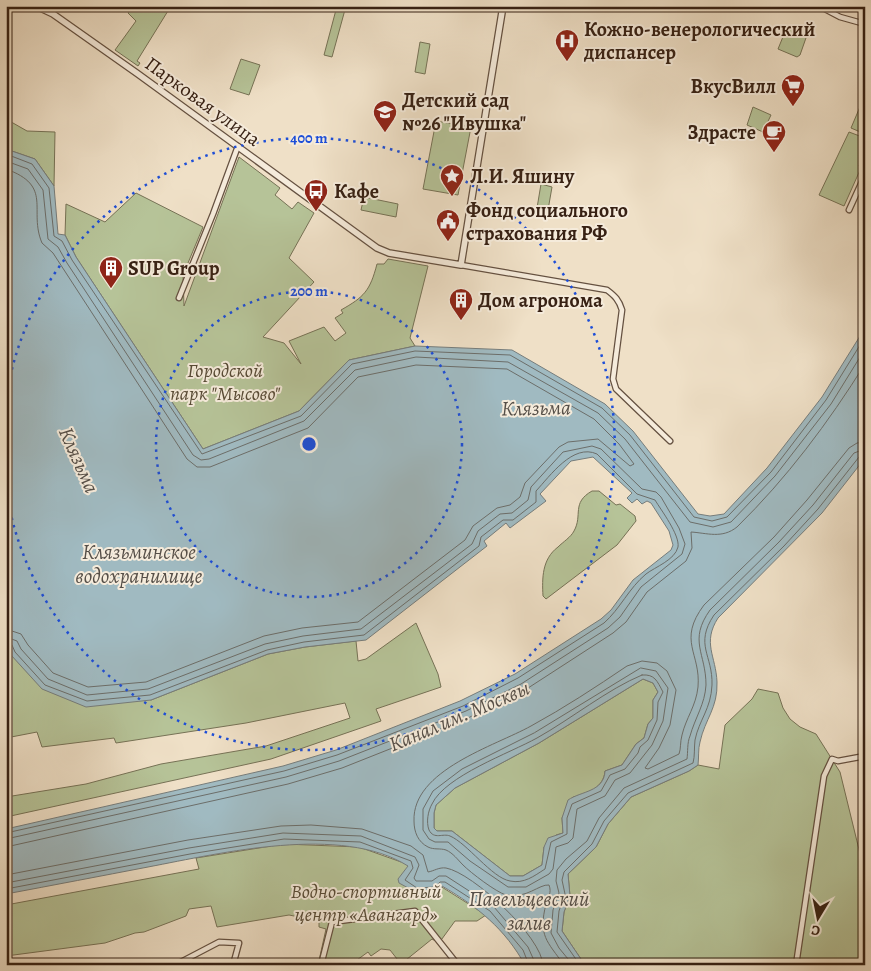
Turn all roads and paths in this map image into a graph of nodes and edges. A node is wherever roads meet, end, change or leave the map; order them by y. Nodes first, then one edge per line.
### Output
1 (36, 6) edge
2 (503, 6) edge
3 (819, 6) edge
4 (865, 24) edge
5 (238, 146) junction
6 (865, 175) edge
7 (849, 210) dead end
8 (461, 265) junction
9 (179, 298) dead end
10 (670, 441) dead end
11 (865, 756) edge
12 (175, 965) edge
13 (234, 965) edge
14 (321, 965) edge
15 (458, 965) edge
16 (796, 965) edge

1 - 5 street, Парковая улица
2 - 8 street
3 - 4 street
5 - 8 street, Парковая улица
5 - 9 street
6 - 7 street
8 - 10 street, Парковая улица
11 - 16 street
12 - 13 street
14 - 15 street

